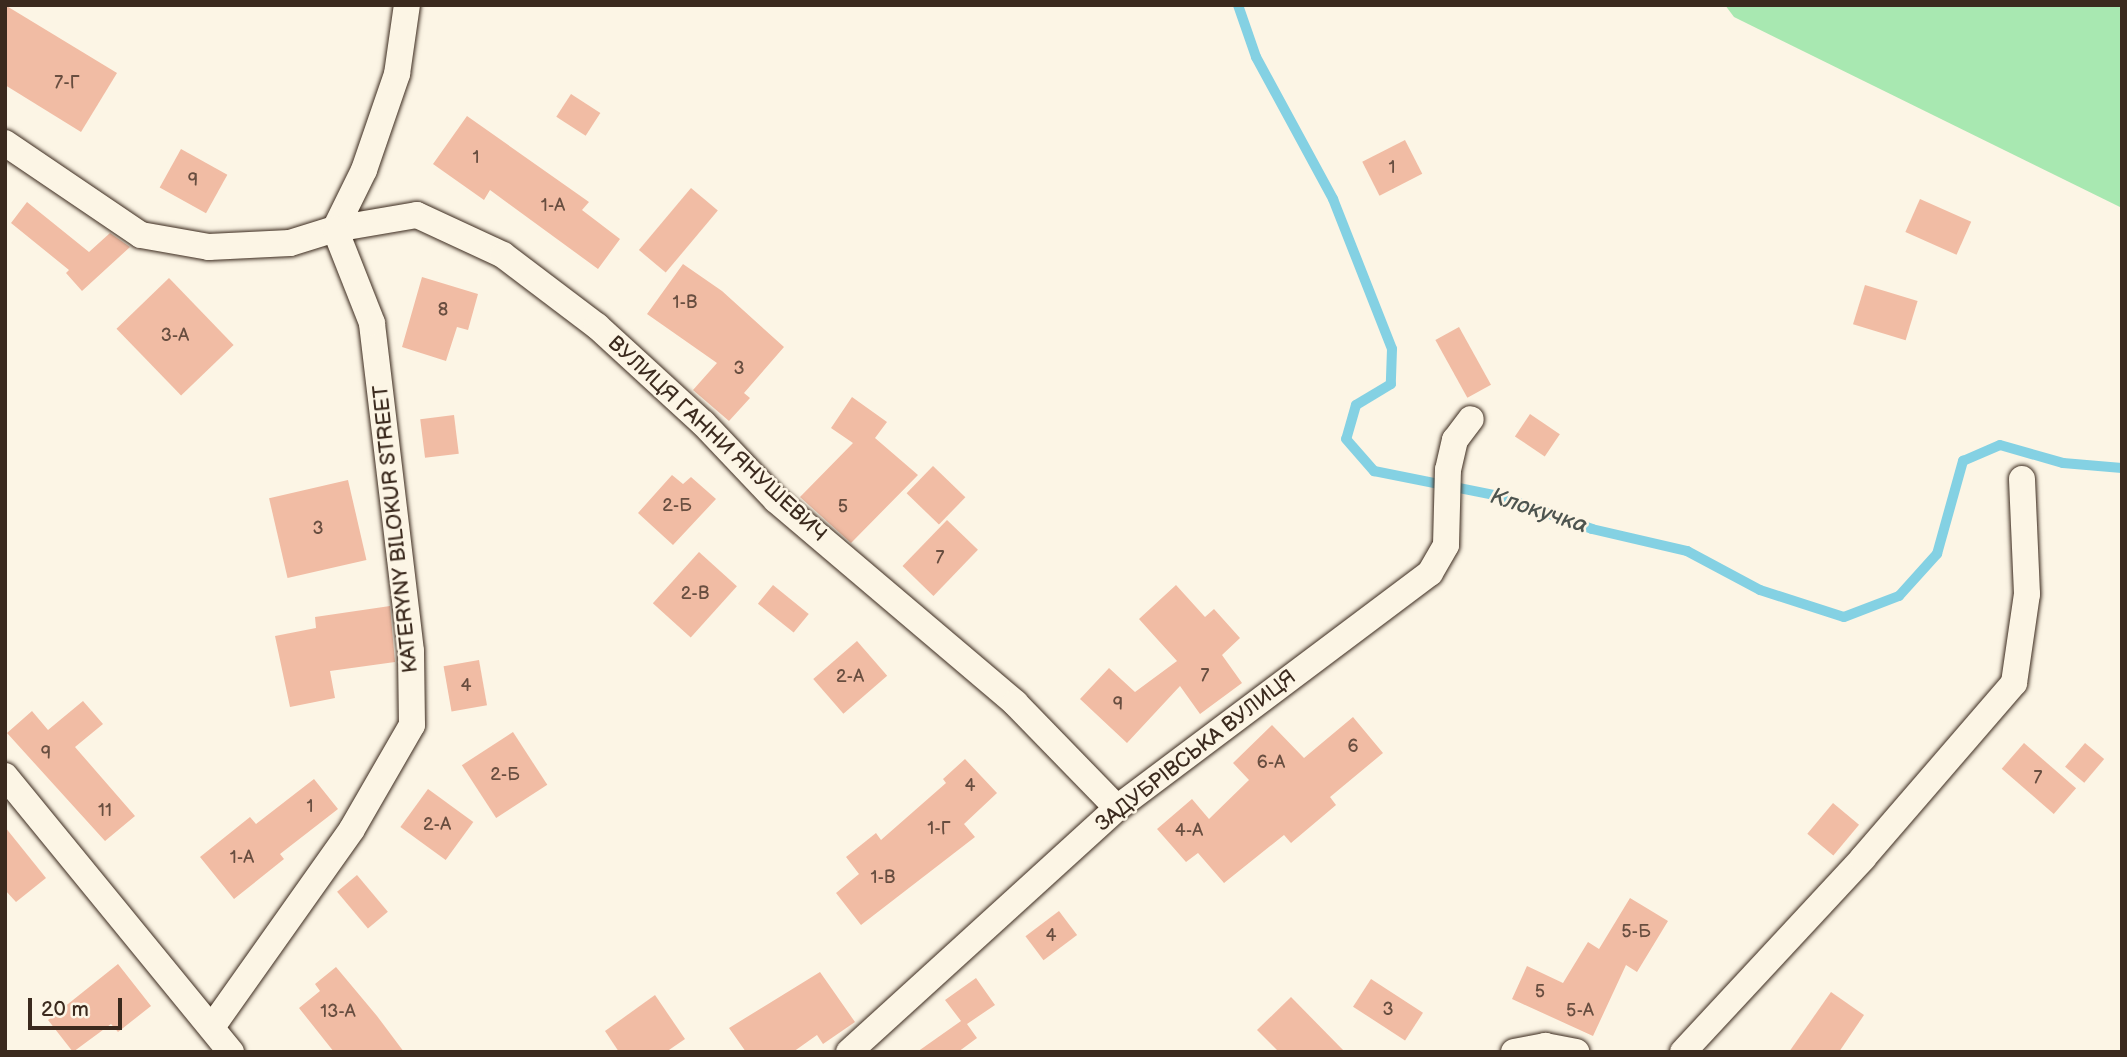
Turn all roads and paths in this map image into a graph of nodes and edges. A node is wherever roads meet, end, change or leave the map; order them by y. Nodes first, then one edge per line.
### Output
1 (407, 5) edge
2 (5, 143) edge
3 (335, 229) junction
4 (1471, 419) dead end
5 (2022, 479) dead end
6 (5, 776) edge
7 (1117, 808) junction
8 (212, 1027) junction
9 (232, 1052) edge
10 (849, 1052) edge
11 (1514, 1052) edge
12 (1576, 1052) edge
13 (1683, 1052) edge

1 - 3 street
2 - 3 street, ВУЛИЦЯ ГАННИ ЯНУШЕВИЧ
3 - 7 street, ВУЛИЦЯ ГАННИ ЯНУШЕВИЧ
3 - 8 street, KATERYNY BILOKUR STREET
4 - 7 street, ЗАДУБРІВСЬКА ВУЛИЦЯ
5 - 13 street
6 - 8 street
7 - 10 street, ЗАДУБРІВСЬКА ВУЛИЦЯ
8 - 9 street
11 - 12 street

